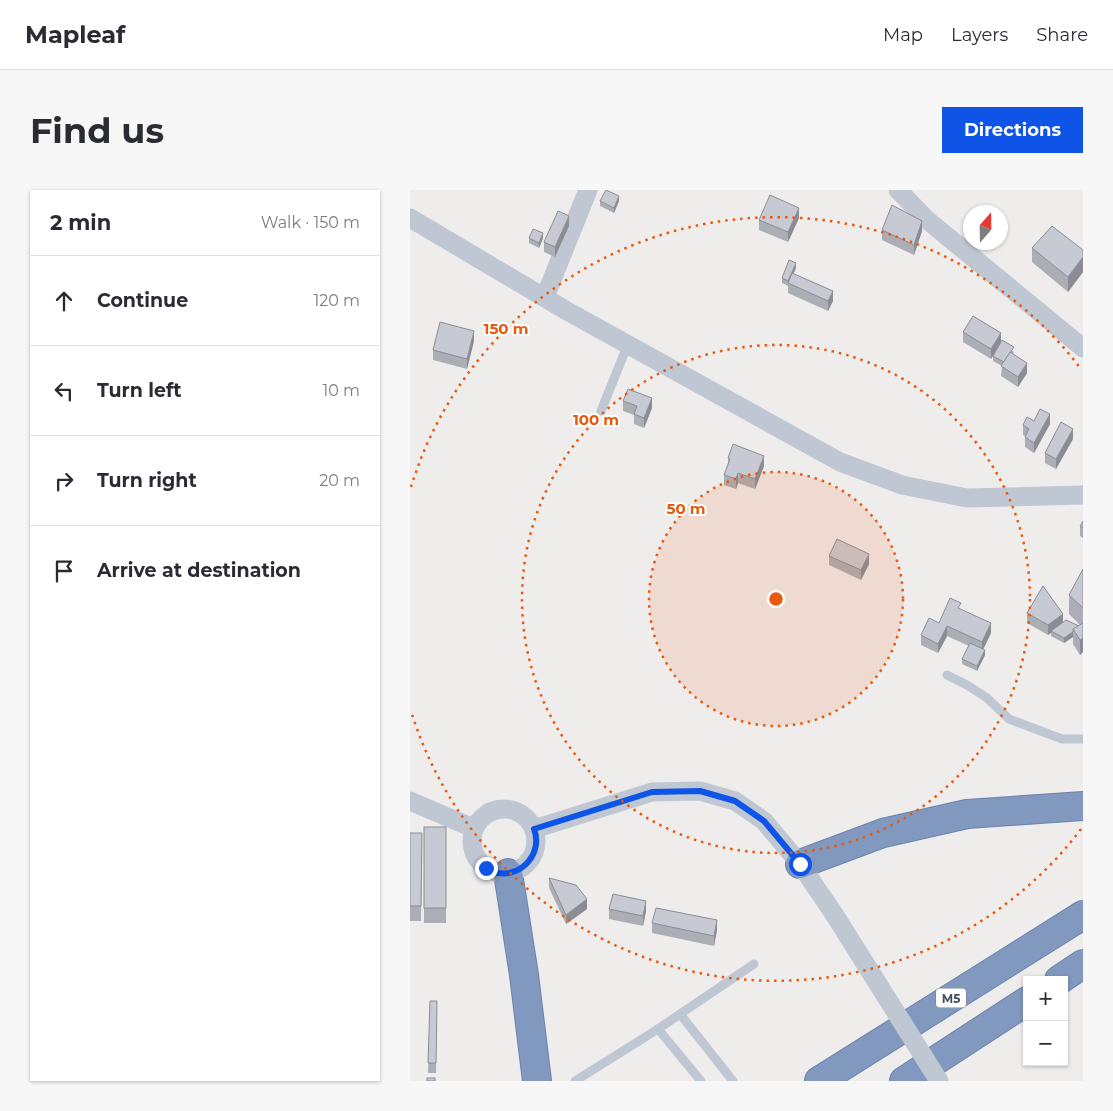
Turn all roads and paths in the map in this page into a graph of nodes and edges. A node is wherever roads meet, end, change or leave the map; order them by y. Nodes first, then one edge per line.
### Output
1 (588, 190) edge
2 (898, 190) edge
3 (410, 218) edge
4 (545, 297) junction
5 (628, 344) junction
6 (1083, 348) edge
7 (601, 411) dead end
8 (1083, 495) edge
9 (947, 675) dead end
10 (1083, 739) edge
11 (410, 801) edge
12 (1083, 806) edge
13 (473, 828) junction
14 (534, 829) junction
15 (800, 864) junction
16 (508, 873) junction
17 (1083, 915) edge
18 (754, 964) dead end
19 (1083, 964) edge
20 (1066, 976) edge
21 (1023, 1004) edge
22 (680, 1014) junction
23 (658, 1029) junction
24 (537, 1081) edge
25 (575, 1081) edge
26 (701, 1081) edge
27 (733, 1081) edge
28 (819, 1081) edge
29 (904, 1081) edge
30 (939, 1081) edge

1 - 4 street
2 - 6 street
3 - 4 street
4 - 5 street
5 - 7 lane
5 - 8 street
9 - 10 lane
11 - 13 street
12 - 15 highway
13 - 14 street
13 - 16 street
14 - 15 street
14 - 16 street
15 - 30 street, bridge
16 - 24 highway
17 - 28 highway, M5
18 - 22 lane
19 - 20 highway
21 - 29 highway
22 - 23 lane
22 - 27 lane
23 - 25 lane
23 - 26 lane

